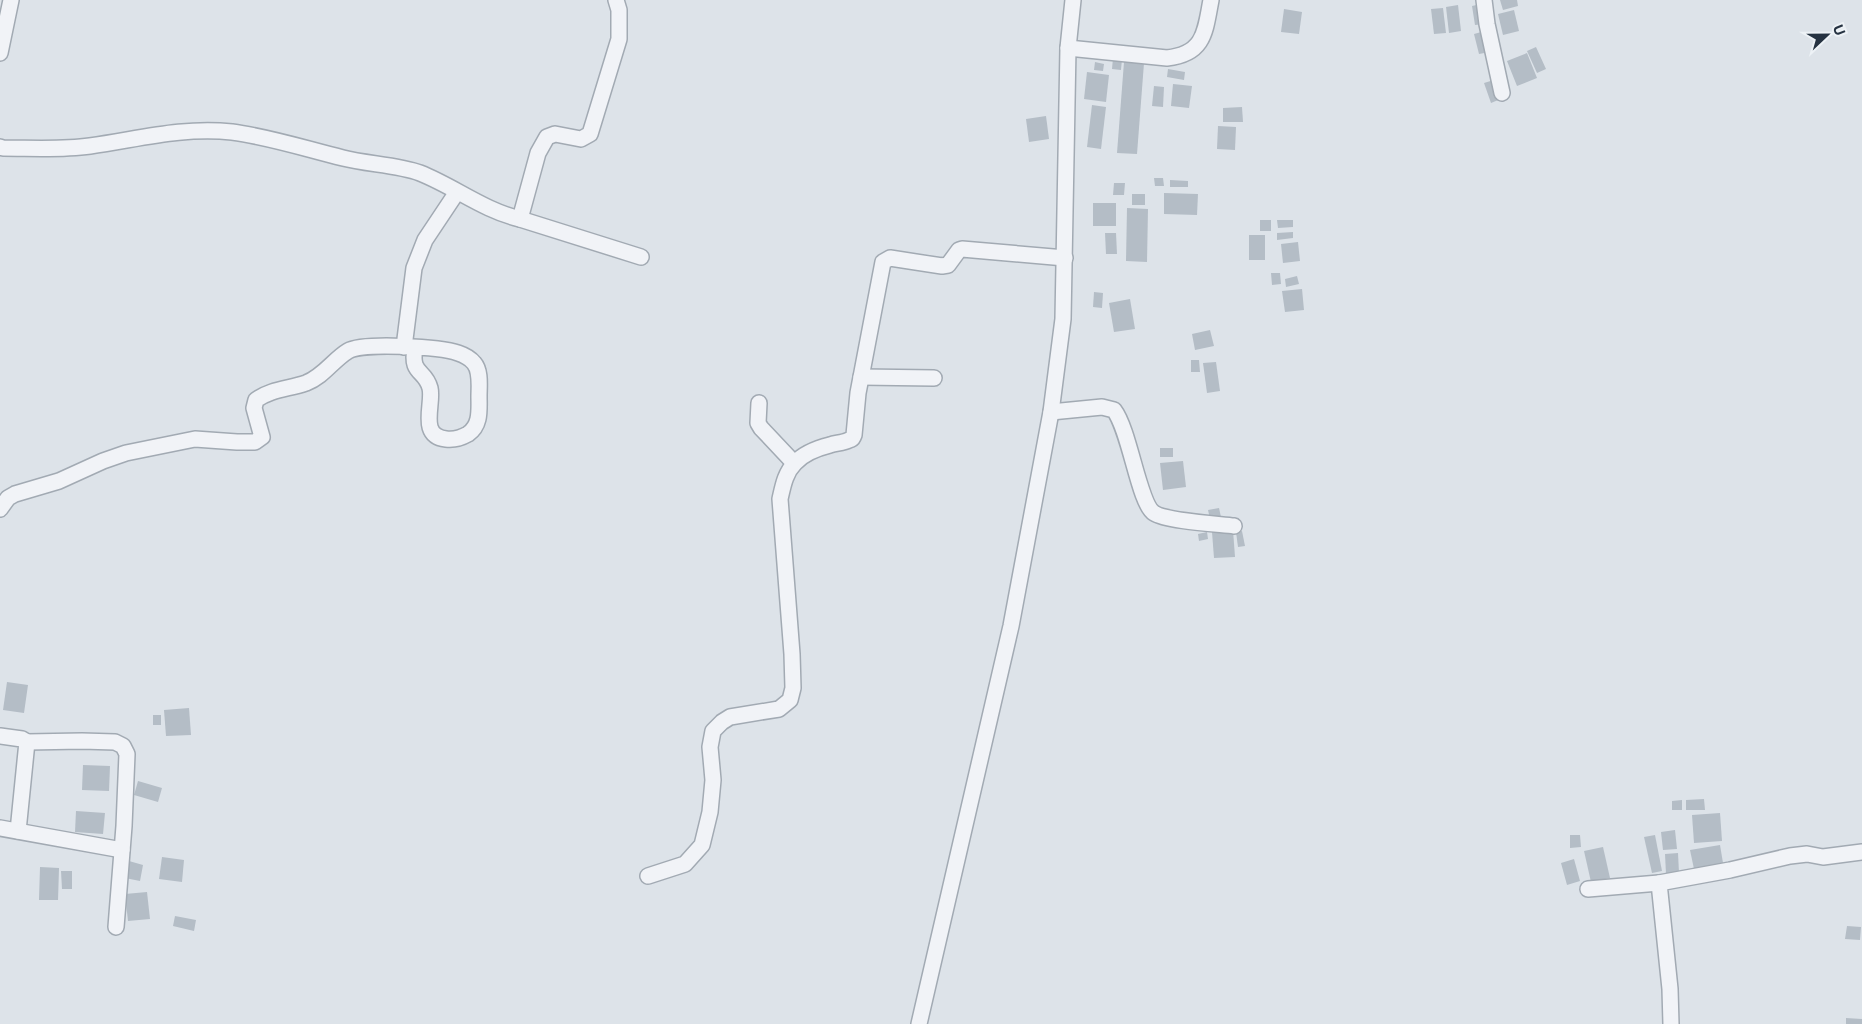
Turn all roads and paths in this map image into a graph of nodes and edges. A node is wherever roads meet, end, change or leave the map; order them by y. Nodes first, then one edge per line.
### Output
1 (11, 0) edge
2 (616, 0) edge
3 (1073, 0) edge
4 (1211, 0) edge
5 (1484, 0) edge
6 (1068, 48) junction
7 (0, 54) edge
8 (1502, 94) dead end
9 (0, 147) edge
10 (457, 192) junction
11 (520, 219) junction
12 (641, 257) dead end
13 (1065, 258) junction
14 (409, 347) junction
15 (861, 378) junction
16 (934, 378) dead end
17 (759, 403) dead end
18 (1051, 412) junction
19 (794, 463) junction
20 (0, 509) edge
21 (1234, 526) dead end
22 (0, 736) edge
23 (27, 742) junction
24 (0, 828) edge
25 (18, 831) junction
26 (122, 850) junction
27 (1862, 852) edge
28 (648, 876) dead end
29 (1659, 883) junction
30 (1588, 889) dead end
31 (116, 927) dead end
32 (918, 1024) edge
33 (1671, 1024) edge

1 - 7 street
2 - 11 street
3 - 6 street
4 - 6 street
5 - 8 street
6 - 13 street
9 - 10 street
10 - 11 street
10 - 14 street
11 - 12 street
13 - 15 street
13 - 18 street
14 - 14 street
14 - 20 street
15 - 16 street
15 - 19 street
17 - 19 street
18 - 21 street
18 - 32 street
19 - 28 street
22 - 23 street
23 - 25 street
23 - 26 street
24 - 25 street
25 - 26 street
26 - 31 street
27 - 29 street
29 - 30 street
29 - 33 street

